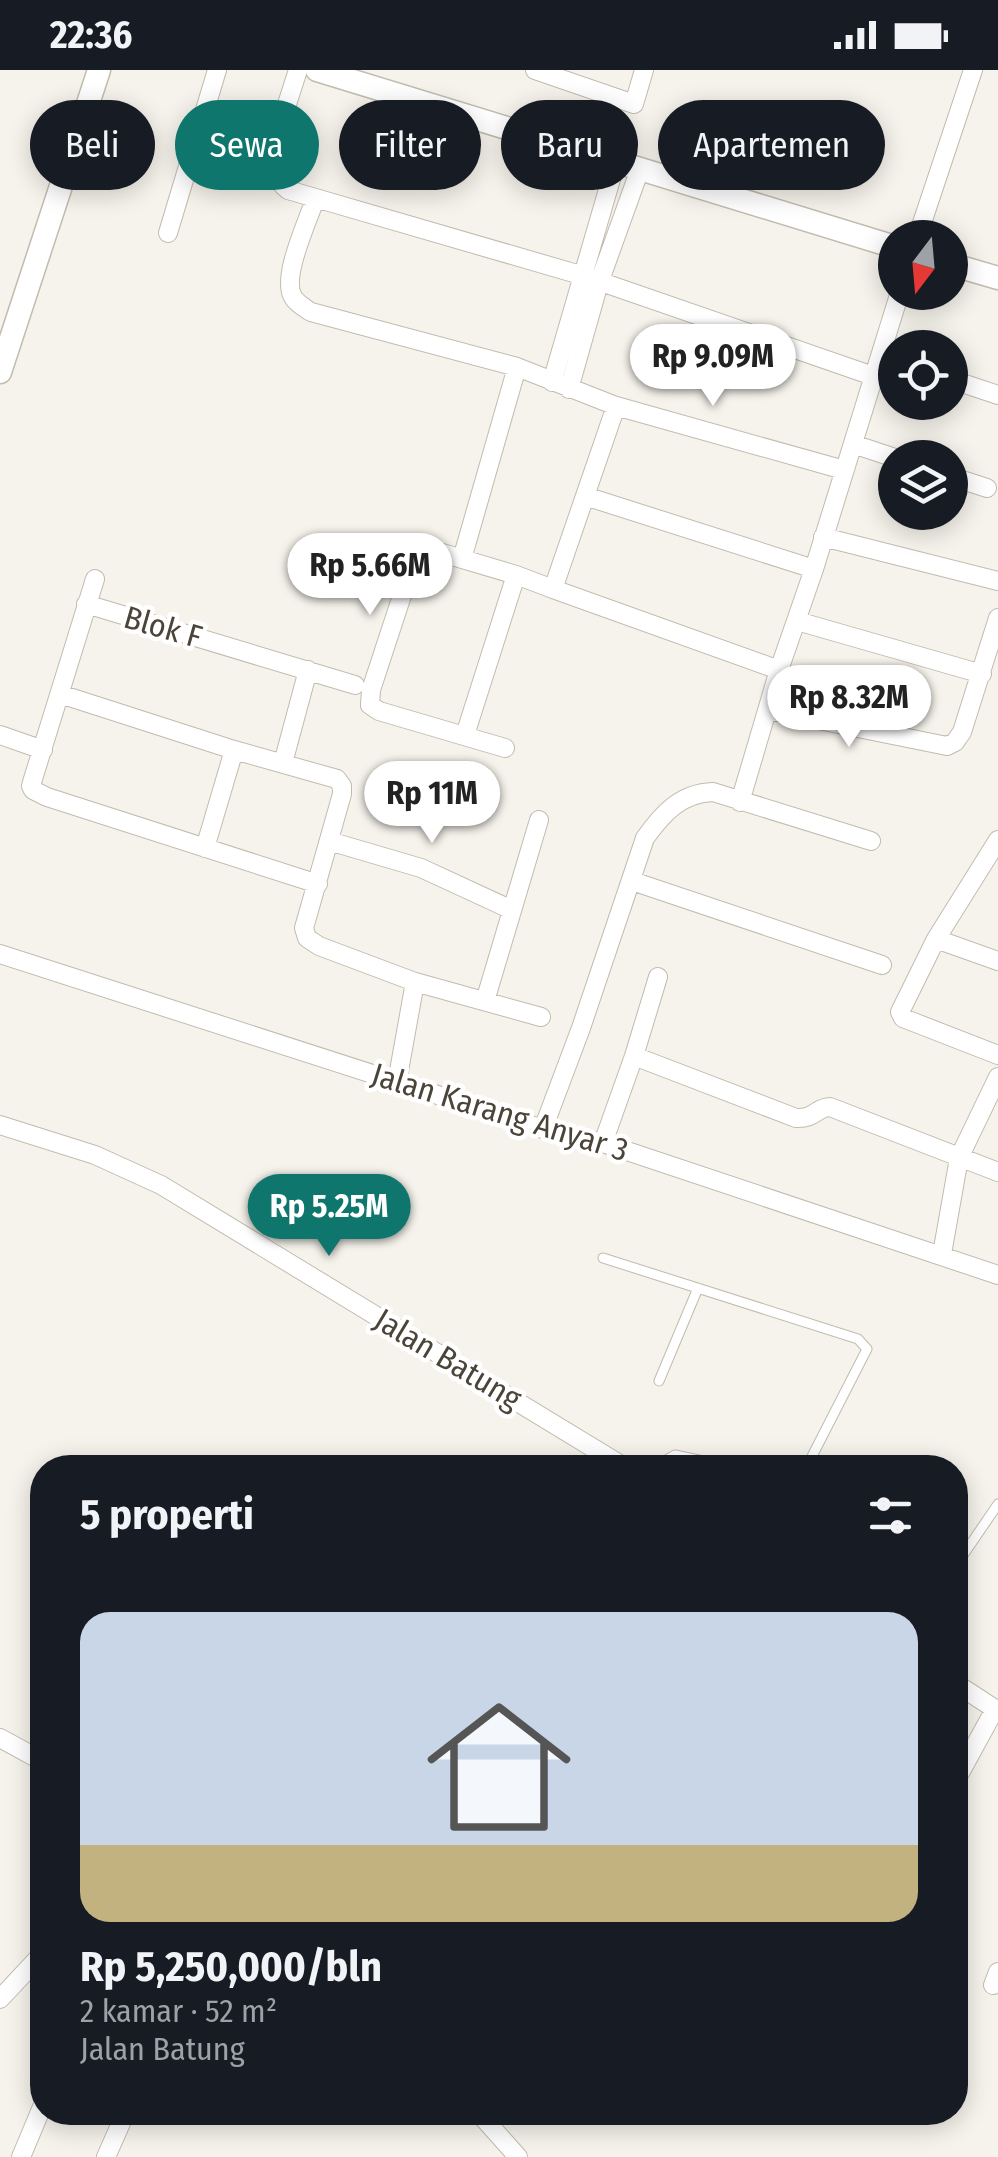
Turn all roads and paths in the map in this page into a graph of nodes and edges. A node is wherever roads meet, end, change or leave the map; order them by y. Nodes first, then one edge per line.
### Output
1 (98, 70) edge
2 (218, 70) edge
3 (298, 70) edge
4 (317, 70) edge
5 (535, 70) edge
6 (644, 70) edge
7 (972, 70) edge
8 (501, 127) edge
9 (640, 169) joint
10 (610, 190) edge
11 (741, 190) edge
12 (315, 198) junction
13 (738, 199) junction
14 (924, 220) edge
15 (168, 233) dead end
16 (878, 242) edge
17 (968, 269) edge
18 (998, 278) edge
19 (592, 280) junction
20 (517, 367) junction
21 (878, 370) edge
22 (0, 372) edge
23 (873, 376) junction
24 (968, 385) edge
25 (560, 386) junction
26 (998, 394) edge
27 (616, 406) junction
28 (853, 444) junction
29 (878, 452) edge
30 (844, 470) junction
31 (968, 482) edge
32 (987, 488) dead end
33 (585, 496) junction
34 (823, 537) junction
35 (462, 558) junction
36 (814, 569) junction
37 (516, 575) junction
38 (95, 580) dead end
39 (998, 580) edge
40 (554, 589) junction
41 (86, 604) junction
42 (998, 618) edge
43 (797, 621) junction
44 (308, 670) junction
45 (780, 670) junction
46 (982, 674) junction
47 (355, 685) dead end
48 (60, 694) junction
49 (769, 710) junction
50 (0, 735) edge
51 (465, 735) junction
52 (505, 748) dead end
53 (43, 750) junction
54 (234, 750) junction
55 (283, 763) junction
56 (740, 802) junction
57 (539, 820) dead end
58 (998, 840) edge
59 (330, 841) junction
60 (871, 841) dead end
61 (205, 848) junction
62 (632, 881) junction
63 (318, 884) junction
64 (512, 910) junction
65 (936, 939) junction
66 (0, 954) edge
67 (998, 960) edge
68 (882, 965) dead end
69 (658, 977) dead end
70 (415, 982) junction
71 (486, 1001) junction
72 (541, 1017) dead end
73 (998, 1055) edge
74 (634, 1056) junction
75 (998, 1077) edge
76 (397, 1082) junction
77 (0, 1125) edge
78 (543, 1129) junction
79 (603, 1143) junction
80 (959, 1158) junction
81 (998, 1172) edge
82 (942, 1254) junction
83 (602, 1258) dead end
84 (998, 1275) edge
85 (698, 1288) junction
86 (659, 1381) dead end
87 (605, 1455) edge
88 (813, 1455) edge
89 (998, 1504) edge
90 (968, 1548) edge
91 (968, 1692) edge
92 (996, 1710) edge
93 (0, 1738) edge
94 (30, 1754) edge
95 (968, 1759) edge
96 (30, 1967) edge
97 (0, 1998) edge
98 (34, 2125) edge
99 (121, 2125) edge
100 (490, 2125) edge
101 (21, 2157) edge
102 (106, 2157) edge
103 (518, 2157) edge

1 - 22 street
2 - 15 street
3 - 12 street
4 - 8 street
5 - 6 street
7 - 14 street
9 - 13 street
9 - 19 street
10 - 19 street
11 - 13 lane
12 - 19 street
12 - 20 street
13 - 16 street
17 - 18 street
19 - 23 street
19 - 25 street
20 - 25 street
20 - 35 street
21 - 23 street
23 - 28 street
24 - 26 street
25 - 27 street
27 - 30 street
27 - 33 street
28 - 29 street
28 - 30 street
30 - 34 street
31 - 32 street
33 - 36 street
33 - 40 street
34 - 36 street
34 - 39 street
35 - 37 street
35 - 51 street
36 - 43 street
37 - 40 street
37 - 51 street
38 - 41 street
40 - 45 street
41 - 44 street, Blok F
41 - 48 street
42 - 46 street
43 - 45 street
43 - 46 street
44 - 47 street, Blok F
44 - 55 street
45 - 49 street
46 - 49 street
48 - 53 street
48 - 54 street
49 - 56 street
50 - 53 street
51 - 52 street
53 - 61 street
54 - 55 street
54 - 61 street
55 - 59 street
56 - 60 street
56 - 62 street
57 - 64 street
58 - 65 street
59 - 63 street
59 - 64 street
61 - 63 street
62 - 68 street
62 - 78 street
63 - 70 street
64 - 71 street
65 - 67 street
65 - 73 street
66 - 76 street, Jalan Karang Anyar 3
69 - 74 street
70 - 71 street
70 - 76 street
71 - 72 street
74 - 79 street
74 - 80 street
75 - 80 street
76 - 78 street, Jalan Karang Anyar 3
77 - 87 street, Jalan Batung
78 - 79 street, Jalan Karang Anyar 3
79 - 82 street, Jalan Karang Anyar 3
80 - 81 street
80 - 82 street
82 - 84 street, Jalan Karang Anyar 3
83 - 85 lane
85 - 86 lane
85 - 88 lane
89 - 90 lane
91 - 92 street
92 - 95 street
93 - 94 street
96 - 97 street
98 - 101 street
99 - 102 street
100 - 103 street

